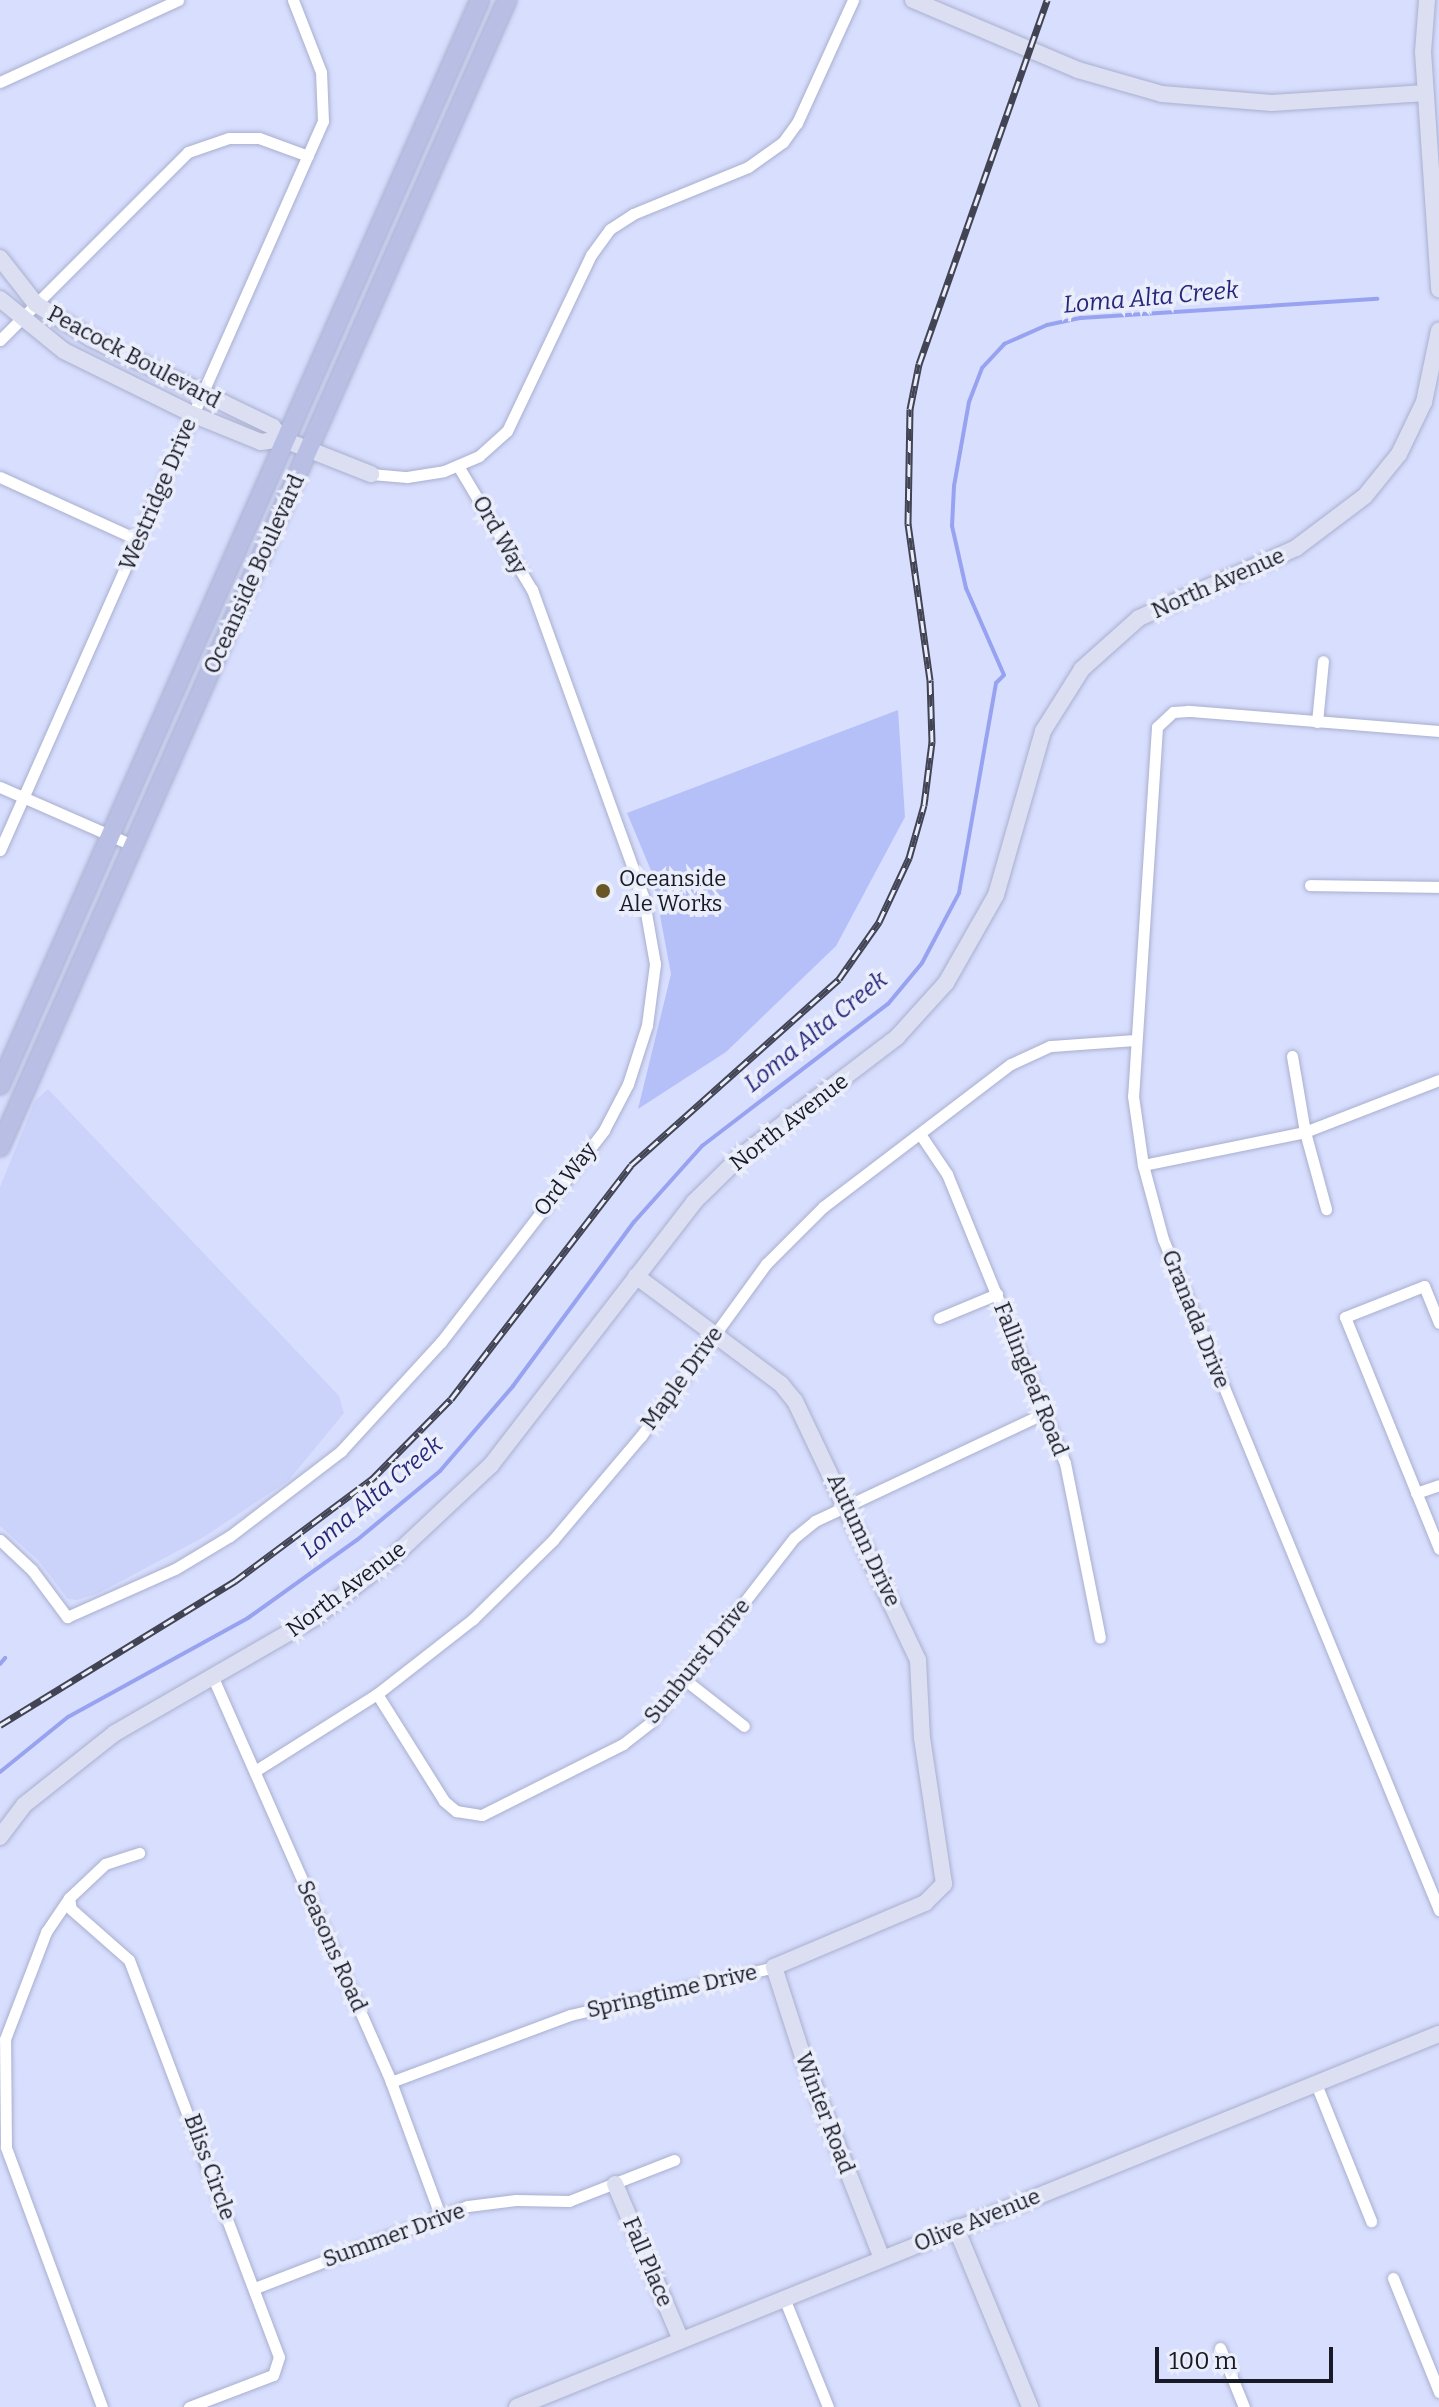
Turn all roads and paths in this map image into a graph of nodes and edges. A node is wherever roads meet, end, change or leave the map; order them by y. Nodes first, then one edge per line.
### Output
1 (178, 0) edge
2 (293, 0) edge
3 (480, 0) edge
4 (507, 0) edge
5 (853, 0) edge
6 (913, 0) edge
7 (1427, 0) edge
8 (0, 82) edge
9 (1426, 93) junction
10 (308, 156) junction
11 (1438, 249) edge
12 (0, 258) edge
13 (1439, 289) edge
14 (0, 299) edge
15 (36, 304) junction
16 (21, 320) junction
17 (1439, 331) edge
18 (0, 340) edge
19 (201, 395) junction
20 (192, 414) junction
21 (282, 439) junction
22 (309, 451) junction
23 (458, 466) junction
24 (371, 474) joint
25 (0, 477) edge
26 (138, 540) junction
27 (1323, 661) dead end
28 (1317, 722) junction
29 (1439, 731) edge
30 (0, 787) edge
31 (23, 798) junction
32 (109, 835) junction
33 (132, 845) junction
34 (0, 850) edge
35 (1310, 885) dead end
36 (1439, 887) edge
37 (1133, 1040) junction
38 (1292, 1056) dead end
39 (1439, 1080) edge
40 (0, 1085) edge
41 (1305, 1132) junction
42 (920, 1134) junction
43 (0, 1147) edge
44 (1143, 1165) junction
45 (1326, 1209) dead end
46 (636, 1276) junction
47 (997, 1294) junction
48 (939, 1318) dead end
49 (1439, 1323) edge
50 (714, 1335) junction
51 (1045, 1413) junction
52 (1439, 1485) edge
53 (1416, 1493) junction
54 (848, 1504) junction
55 (0, 1540) edge
56 (1439, 1549) edge
57 (1100, 1638) dead end
58 (684, 1679) junction
59 (214, 1680) junction
60 (377, 1694) junction
61 (744, 1726) dead end
62 (255, 1771) junction
63 (0, 1837) edge
64 (139, 1853) dead end
65 (944, 1884) joint
66 (69, 1898) junction
67 (1439, 1910) edge
68 (774, 1967) junction
69 (1439, 2034) edge
70 (391, 2082) junction
71 (1316, 2084) junction
72 (674, 2160) dead end
73 (6, 2168) edge
74 (615, 2184) junction
75 (440, 2215) junction
76 (1371, 2221) dead end
77 (956, 2228) junction
78 (882, 2258) junction
79 (1393, 2278) dead end
80 (255, 2288) junction
81 (784, 2298) junction
82 (681, 2340) junction
83 (1220, 2348) dead end
84 (1439, 2392) edge
85 (102, 2407) edge
86 (189, 2407) edge
87 (517, 2407) edge
88 (828, 2407) edge
89 (1030, 2407) edge
90 (1244, 2407) edge

1 - 8 street
2 - 10 street, Westridge Drive
3 - 21 main road, Oceanside Boulevard
4 - 22 main road, Oceanside Boulevard
5 - 23 street, Peacock Boulevard
6 - 9 main road
7 - 9 main road
9 - 11 main road
10 - 15 street
10 - 19 street, Westridge Drive
11 - 13 main road
12 - 15 main road, Peacock Boulevard
14 - 16 main road, Peacock Boulevard
15 - 16 street
15 - 19 main road, Peacock Boulevard
16 - 18 street
16 - 20 main road, Peacock Boulevard
17 - 46 main road, North Avenue
19 - 20 street, Westridge Drive
19 - 21 main road, Peacock Boulevard
20 - 21 main road, Peacock Boulevard
20 - 26 street, Westridge Drive
21 - 22 main road, Peacock Boulevard
21 - 32 main road, Oceanside Boulevard
22 - 24 main road, Peacock Boulevard
22 - 33 main road, Oceanside Boulevard
23 - 24 street, Peacock Boulevard
23 - 55 street, Ord Way
25 - 26 street
26 - 31 street, Westridge Drive
27 - 28 street
28 - 29 street
28 - 37 street, Granada Drive
30 - 31 street
31 - 32 street
31 - 34 street, Westridge Drive
32 - 33 street
32 - 40 main road, Oceanside Boulevard
33 - 43 main road, Oceanside Boulevard
35 - 36 street
37 - 42 street, Maple Drive
37 - 44 street, Granada Drive
38 - 41 street
39 - 41 street
41 - 44 street
41 - 45 street
42 - 47 street, Fallingleaf Road
42 - 50 street, Maple Drive
44 - 67 street, Granada Drive
46 - 50 main road, Autumn Drive
46 - 59 main road, North Avenue
47 - 48 street
47 - 51 street, Fallingleaf Road
49 - 53 street
50 - 54 main road, Autumn Drive
50 - 60 street, Maple Drive
51 - 54 street, Sunburst Drive
51 - 57 street, Fallingleaf Road
52 - 53 street
53 - 56 street
54 - 58 street, Sunburst Drive
54 - 65 main road, Autumn Drive
58 - 60 street, Sunburst Drive
58 - 61 street
59 - 62 street, Seasons Road
59 - 63 main road, North Avenue
60 - 62 street, Maple Drive
62 - 70 street, Seasons Road
64 - 66 street
65 - 68 main road, Springtime Drive
66 - 73 street
66 - 80 street, Bliss Circle
68 - 70 street, Springtime Drive
68 - 78 main road, Winter Road
69 - 71 main road, Olive Avenue
70 - 75 street, Seasons Road
71 - 76 street
71 - 77 main road, Olive Avenue
72 - 74 street, Summer Drive
73 - 85 street
74 - 75 street, Summer Drive
74 - 82 main road, Fall Place
75 - 80 street, Summer Drive
77 - 78 main road, Olive Avenue
77 - 89 main road
78 - 81 main road, Olive Avenue
79 - 84 street
80 - 86 street, Bliss Circle
81 - 82 main road, Olive Avenue
81 - 88 street
82 - 87 main road, Olive Avenue
83 - 90 street

